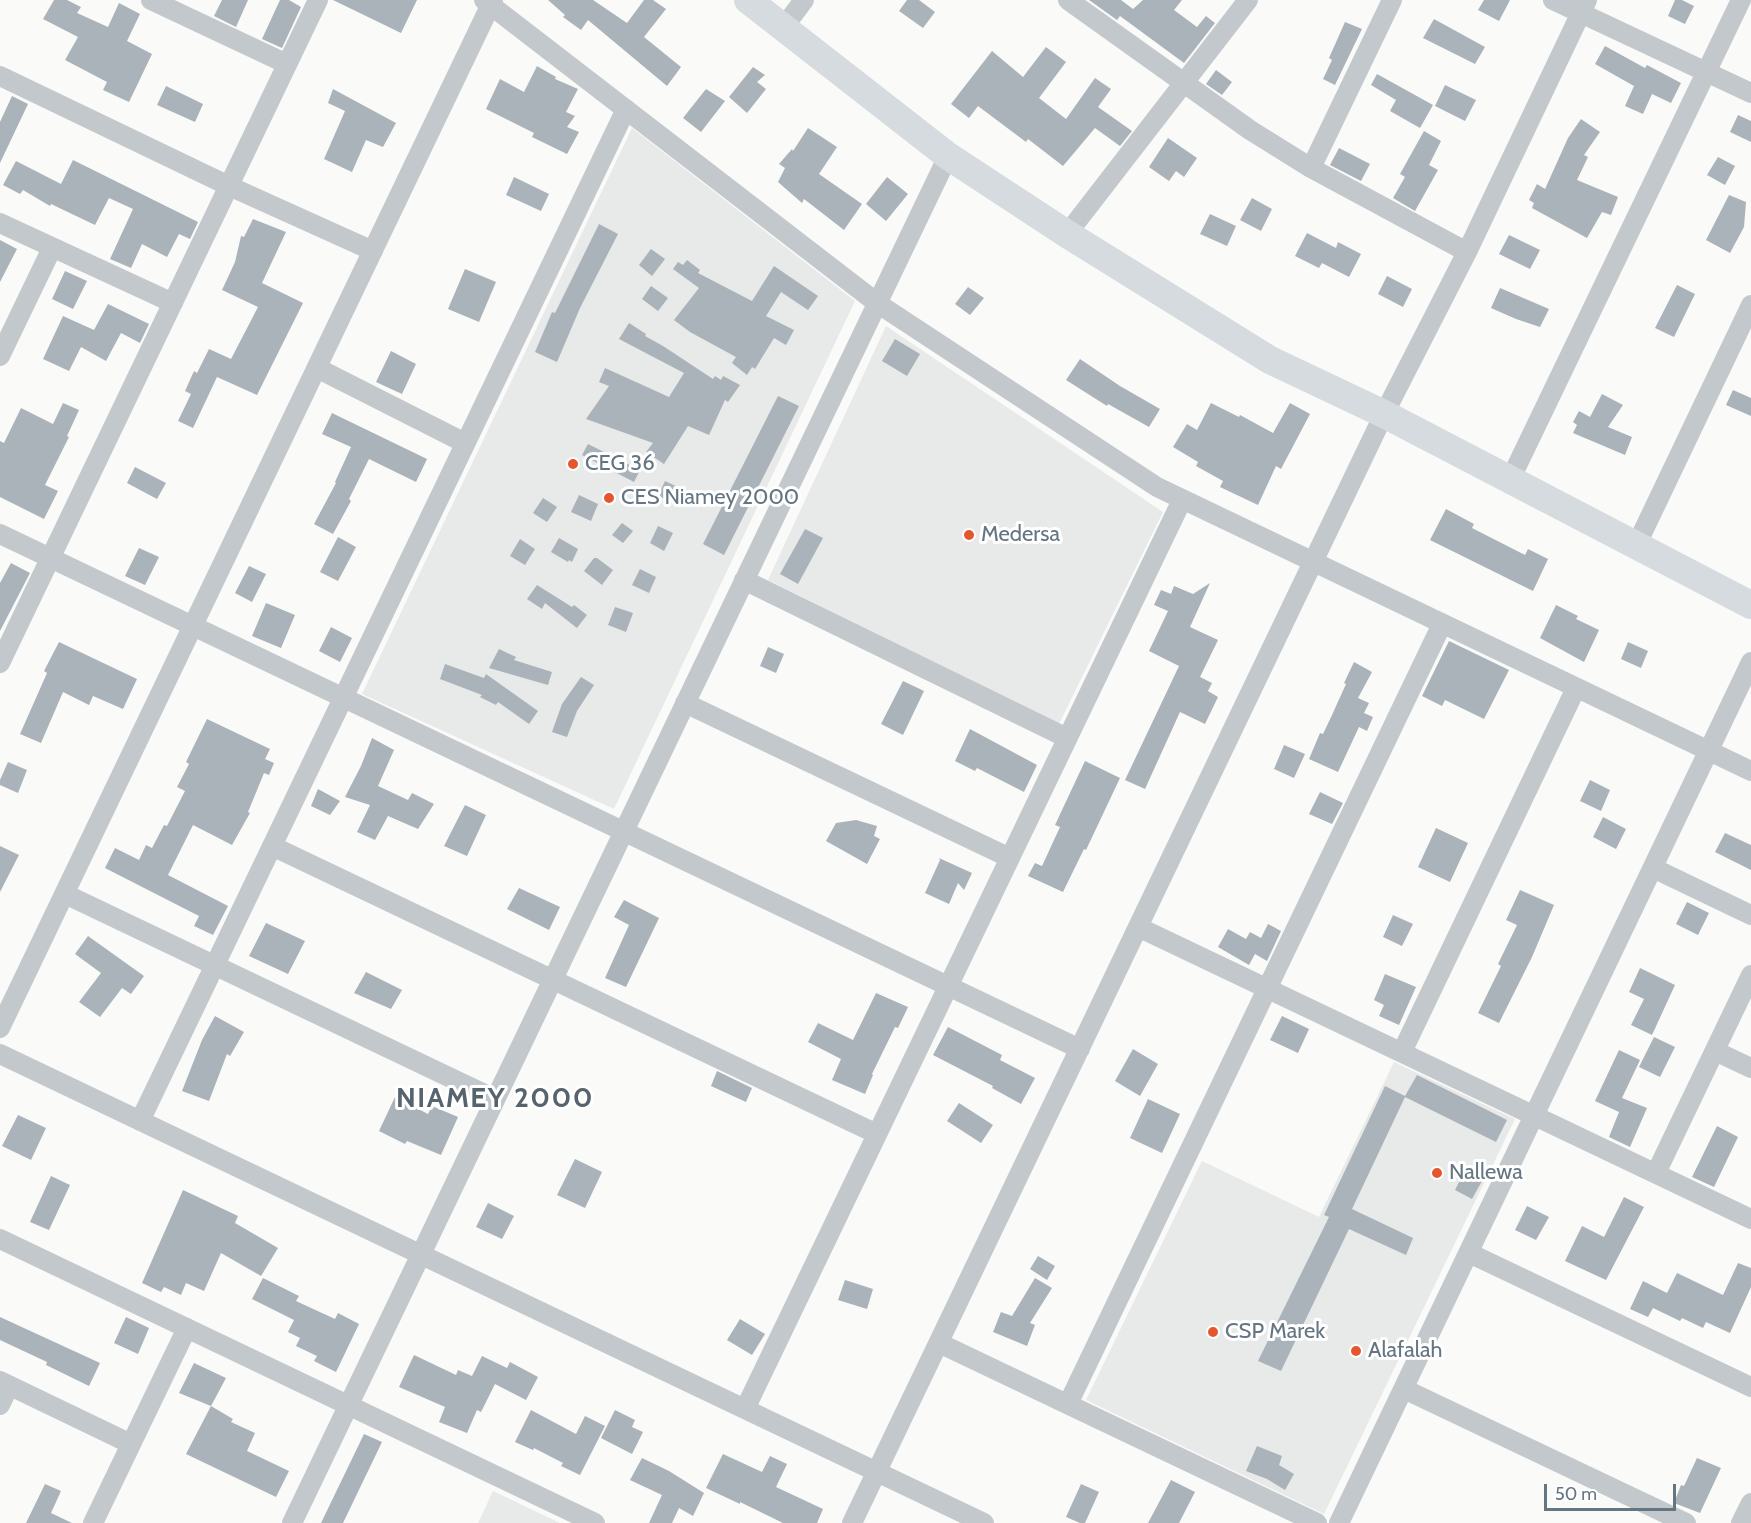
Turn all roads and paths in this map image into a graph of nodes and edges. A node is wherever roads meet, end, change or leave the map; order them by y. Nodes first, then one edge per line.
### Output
1 (318, 0) edge
2 (748, 0) edge
3 (804, 0) edge
4 (1068, 0) edge
5 (1248, 0) edge
6 (1392, 0) edge
7 (1553, 0) edge
8 (1742, 0) edge
9 (162, 2) edge
10 (490, 2) edge
11 (1584, 6) edge
12 (783, 28) junction
13 (287, 64) junction
14 (1707, 72) junction
15 (0, 76) edge
16 (1184, 83) junction
17 (1751, 93) edge
18 (626, 109) junction
19 (948, 156) junction
20 (1311, 168) junction
21 (229, 186) junction
22 (0, 223) edge
23 (1067, 234) junction
24 (52, 248) junction
25 (373, 251) junction
26 (1467, 252) junction
27 (172, 303) junction
28 (877, 303) junction
29 (1751, 305) edge
30 (0, 356) edge
31 (317, 368) junction
32 (1384, 414) junction
33 (465, 443) junction
34 (1510, 480) junction
35 (1182, 500) junction
36 (0, 534) edge
37 (1636, 546) junction
38 (50, 558) junction
39 (1313, 562) junction
40 (744, 580) junction
41 (1751, 605) edge
42 (1442, 624) junction
43 (193, 626) junction
44 (1751, 662) edge
45 (0, 663) edge
46 (1576, 688) junction
47 (343, 698) junction
48 (685, 703) junction
49 (1067, 738) junction
50 (1709, 752) junction
51 (1751, 771) edge
52 (623, 831) junction
53 (272, 846) junction
54 (1010, 858) junction
55 (1653, 868) junction
56 (64, 894) junction
57 (1751, 915) edge
58 (1138, 927) junction
59 (215, 965) junction
60 (1751, 975) edge
61 (552, 979) junction
62 (948, 986) junction
63 (1267, 988) junction
64 (0, 1028) edge
65 (1080, 1049) junction
66 (1715, 1051) junction
67 (1402, 1052) junction
68 (0, 1054) edge
69 (1751, 1068) edge
70 (495, 1099) junction
71 (1535, 1116) junction
72 (140, 1121) junction
73 (877, 1134) junction
74 (1656, 1173) junction
75 (1751, 1219) edge
76 (0, 1239) edge
77 (1469, 1253) junction
78 (420, 1254) junction
79 (187, 1328) junction
80 (939, 1342) junction
81 (5, 1383) edge
82 (1751, 1387) edge
83 (1404, 1389) junction
84 (1068, 1404) junction
85 (0, 1405) edge
86 (348, 1405) junction
87 (745, 1409) junction
88 (131, 1444) junction
89 (877, 1472) junction
90 (1751, 1503) edge
91 (93, 1523) edge
92 (291, 1523) edge
93 (595, 1523) edge
94 (852, 1523) edge
95 (984, 1523) edge
96 (1317, 1523) edge
97 (1339, 1523) edge
98 (1686, 1523) edge
99 (1741, 1523) edge

1 - 13 street
2 - 12 street
3 - 12 street
4 - 16 street
5 - 16 street
6 - 20 street
7 - 11 street
8 - 14 street
9 - 13 street
10 - 18 street
10 - 25 street
11 - 14 street
11 - 26 street
12 - 19 street
13 - 21 street
14 - 17 street
14 - 34 street
15 - 21 street
16 - 20 street
16 - 23 street
18 - 28 street
18 - 33 street
19 - 23 street
19 - 28 street
20 - 26 street
21 - 25 street
21 - 27 street
22 - 24 street
23 - 32 street
24 - 27 street
24 - 30 street
25 - 31 street
26 - 32 street
27 - 38 street
28 - 35 street
28 - 40 street
29 - 37 street
31 - 33 street
31 - 43 street
32 - 34 street
32 - 39 street
33 - 47 street
34 - 37 street
35 - 39 street
35 - 49 street
36 - 38 street
37 - 41 street
38 - 43 street
38 - 45 street
39 - 42 street
39 - 58 street
40 - 48 street
40 - 49 street
42 - 46 street
42 - 63 street
43 - 47 street
43 - 56 street
44 - 50 street
46 - 50 street
46 - 67 street
47 - 52 street
47 - 53 street
48 - 52 street
48 - 54 street
49 - 54 street
50 - 51 street
50 - 55 street
52 - 61 street
52 - 62 street
53 - 59 street
53 - 61 street
54 - 62 street
55 - 57 street
55 - 71 street
56 - 59 street
56 - 64 street
58 - 63 street
58 - 65 street
59 - 70 street
59 - 72 street
60 - 66 street
61 - 70 street
61 - 73 street
62 - 65 street
62 - 73 street
63 - 67 street
63 - 84 street
65 - 80 street
66 - 69 street
66 - 74 street
67 - 71 street
68 - 72 street
70 - 78 street
71 - 74 street
71 - 77 street
72 - 78 street
73 - 87 street
74 - 75 street
76 - 79 street
77 - 82 street
77 - 83 street
78 - 86 street
78 - 87 street
79 - 86 street
79 - 88 street
80 - 84 street
80 - 89 street
81 - 85 street
81 - 88 street
83 - 97 street
83 - 98 street
84 - 96 street
86 - 92 street
86 - 93 street
87 - 89 street
88 - 91 street
89 - 94 street
89 - 95 street
90 - 99 street

